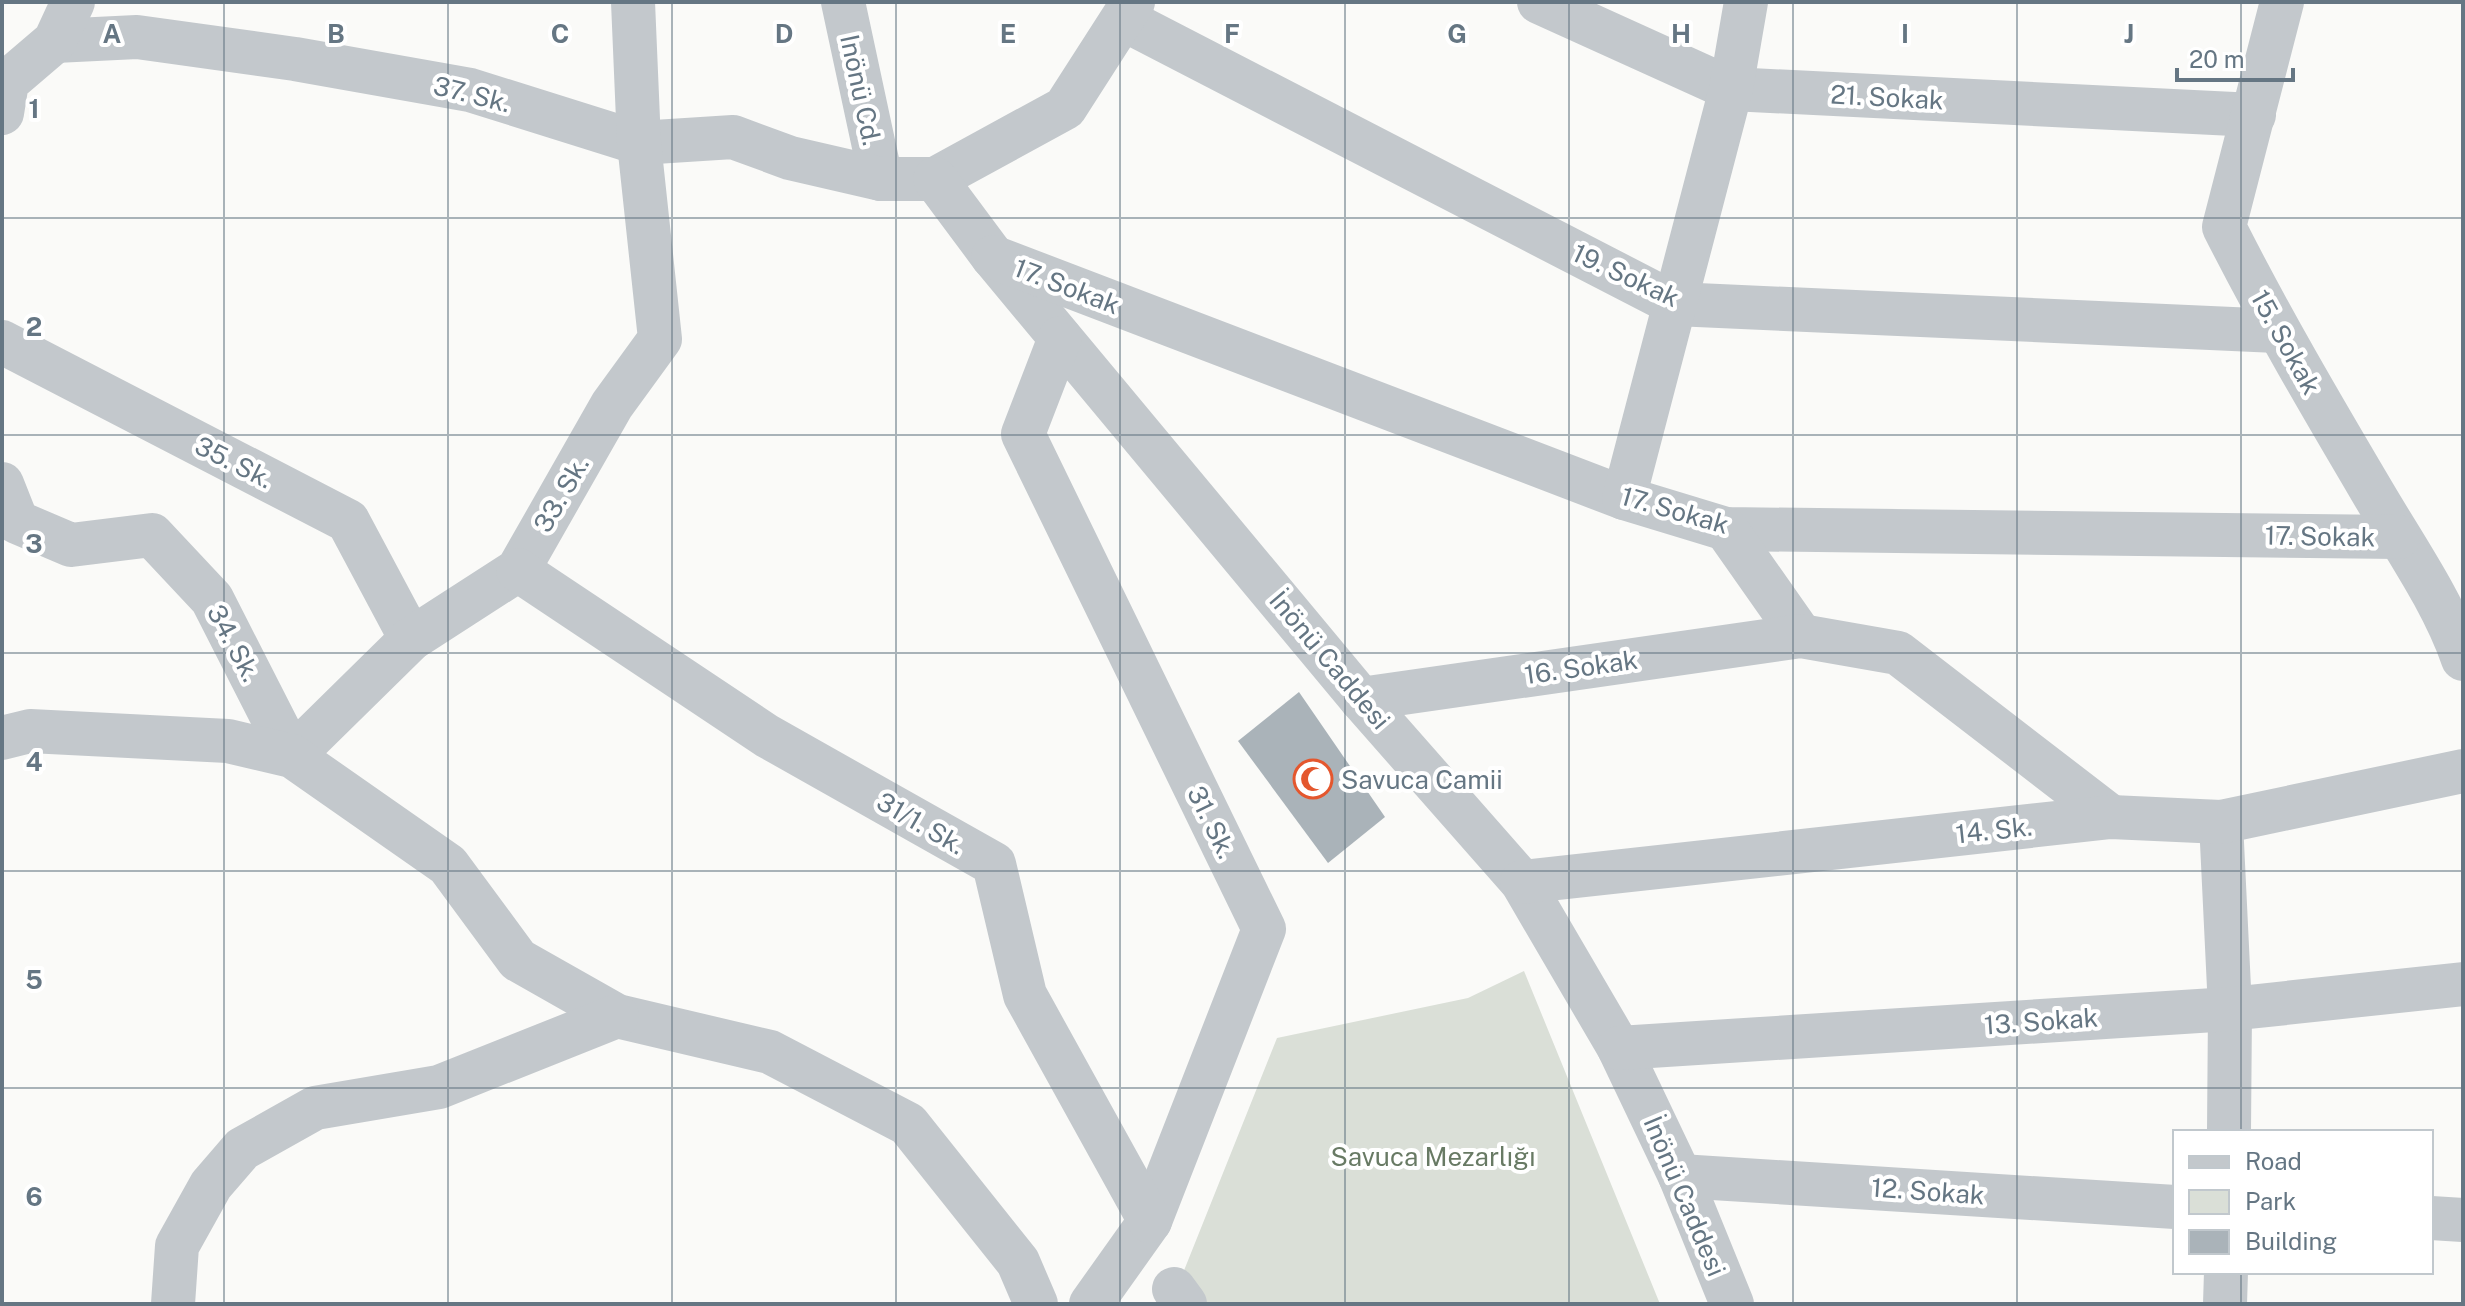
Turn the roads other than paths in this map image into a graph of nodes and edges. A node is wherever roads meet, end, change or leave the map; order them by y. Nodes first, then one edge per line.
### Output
1 (633, 2) edge
2 (843, 2) edge
3 (1539, 2) edge
4 (1746, 2) edge
5 (2282, 2) edge
6 (1129, 11) edge
7 (64, 21) edge
8 (1731, 89) junction
9 (2, 113) edge
10 (2254, 115) junction
11 (639, 143) junction
12 (881, 179) junction
13 (935, 179) junction
14 (993, 257) junction
15 (1675, 304) junction
16 (2277, 331) junction
17 (1060, 338) junction
18 (2, 342) edge
19 (2, 484) edge
20 (1624, 498) junction
21 (1726, 529) junction
22 (2399, 537) junction
23 (518, 570) junction
24 (1801, 636) junction
25 (411, 639) junction
26 (2463, 659) edge
27 (1361, 699) junction
28 (2, 738) edge
29 (292, 756) junction
30 (2463, 771) edge
31 (2111, 817) junction
32 (2221, 822) junction
33 (1522, 882) junction
34 (2463, 984) edge
35 (2230, 1009) junction
36 (617, 1016) junction
37 (1619, 1048) junction
38 (2229, 1130) edge
39 (1680, 1176) junction
40 (2173, 1207) edge
41 (2433, 1218) edge
42 (2463, 1220) edge
43 (1150, 1221) junction
44 (2226, 1274) edge
45 (173, 1304) edge
46 (1036, 1304) edge
47 (1091, 1304) edge
48 (1732, 1304) edge
49 (2225, 1304) edge

1 - 11 street, 33. Sk.
2 - 12 street, Inönü Cd.
3 - 8 street, 21. Sokak
4 - 8 street
5 - 10 street, 15. Sokak
6 - 13 street
6 - 15 street, 19. Sokak
7 - 9 street
7 - 11 street, 37. Sk.
8 - 10 street, 21. Sokak
8 - 15 street
10 - 16 street, 15. Sokak
11 - 12 street, 37. Sk.
11 - 23 street, 33. Sk.
12 - 13 street, 37. Sk.
13 - 14 street, İnönü Caddesi
14 - 17 street, İnönü Caddesi
14 - 20 street, 17. Sokak
15 - 16 street, 19. Sokak
15 - 20 street
16 - 22 street, 15. Sokak
17 - 27 street, İnönü Caddesi
17 - 43 street, 31. Sk.
18 - 25 street, 35. Sk.
19 - 29 street, 34. Sk.
20 - 21 street, 17. Sokak
21 - 22 street, 17. Sokak
21 - 24 street
22 - 26 street, 15. Sokak
23 - 25 street, 33. Sk.
23 - 43 street, 31/1. Sk.
24 - 27 street, 16. Sokak
24 - 31 street, 16. Sokak
25 - 29 street, 33. Sk.
27 - 33 street, İnönü Caddesi
28 - 29 street
29 - 36 street
30 - 32 street, 14. Sk.
31 - 32 street, 14. Sk.
31 - 33 street, 14. Sk.
32 - 35 street
33 - 37 street, İnönü Caddesi
34 - 35 street, 13. Sokak
35 - 37 street, 13. Sokak
35 - 38 street
36 - 45 street
36 - 46 street
37 - 39 street, İnönü Caddesi
39 - 40 street, 12. Sokak
39 - 48 street, İnönü Caddesi
41 - 42 street
43 - 47 street, 31. Sk.
44 - 49 street

